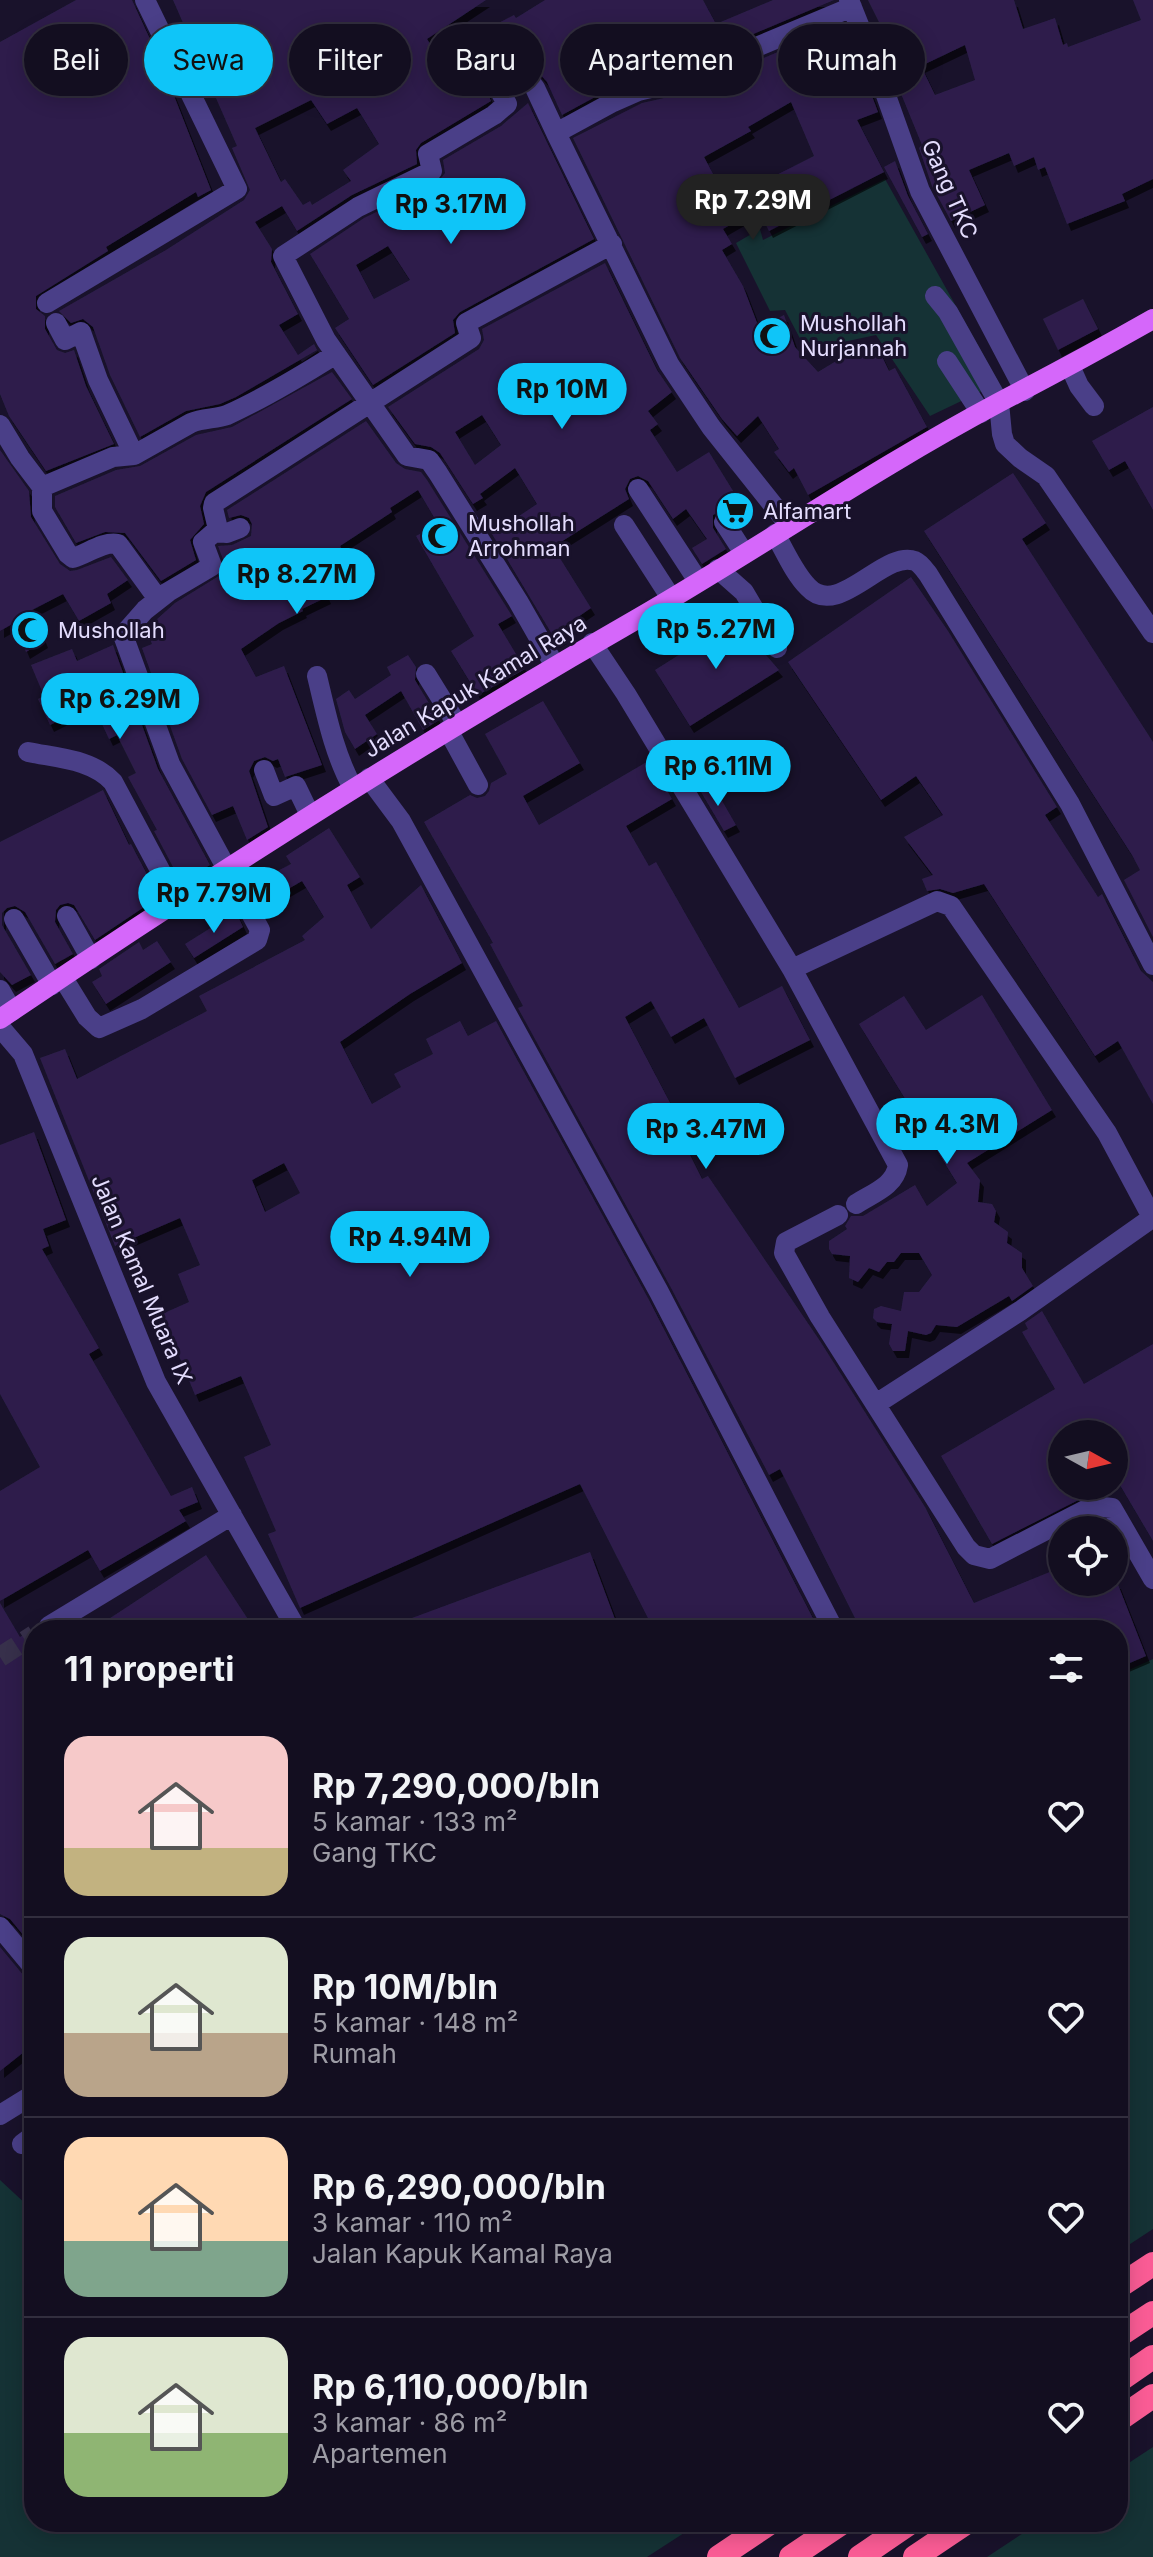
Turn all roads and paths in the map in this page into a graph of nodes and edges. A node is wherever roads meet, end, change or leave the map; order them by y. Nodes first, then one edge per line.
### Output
1 (145, 0) edge
2 (850, 3) edge
3 (762, 42) edge
4 (628, 96) edge
5 (556, 133) junction
6 (612, 244) junction
7 (935, 296) dead end
8 (47, 303) dead end
9 (1153, 319) edge
10 (56, 323) dead end
11 (336, 354) junction
12 (947, 361) dead end
13 (1070, 366) junction
14 (1025, 391) junction
15 (369, 404) junction
16 (1094, 406) dead end
17 (990, 408) junction
18 (0, 425) edge
19 (134, 455) junction
20 (42, 487) junction
21 (638, 489) dead end
22 (724, 522) dead end
23 (624, 525) dead end
24 (240, 528) dead end
25 (782, 529) junction
26 (216, 532) junction
27 (744, 553) junction
28 (718, 569) junction
29 (698, 581) junction
30 (671, 598) junction
31 (158, 599) junction
32 (1153, 633) edge
33 (592, 643) junction
34 (777, 648) dead end
35 (555, 666) junction
36 (426, 674) dead end
37 (317, 676) dead end
38 (452, 727) junction
39 (28, 752) dead end
40 (264, 770) dead end
41 (361, 783) junction
42 (478, 785) dead end
43 (310, 815) junction
44 (227, 867) junction
45 (176, 900) junction
46 (67, 916) dead end
47 (14, 919) dead end
48 (91, 959) junction
49 (1153, 965) edge
50 (792, 969) junction
51 (58, 982) junction
52 (0, 990) edge
53 (4, 1019) edge
54 (856, 1204) dead end
55 (838, 1215) dead end
56 (1153, 1219) edge
57 (876, 1404) junction
58 (232, 1515) junction
59 (1153, 1579) edge
60 (59, 1620) edge
61 (291, 1620) edge
62 (829, 1620) edge
63 (0, 1927) edge
64 (24, 1956) edge
65 (24, 2100) edge
66 (0, 2115) edge
67 (1153, 2264) edge
68 (1128, 2280) edge
69 (1153, 2313) edge
70 (1128, 2329) edge
71 (1153, 2357) edge
72 (1128, 2374) edge
73 (1153, 2396) edge
74 (1128, 2413) edge
75 (756, 2532) edge
76 (828, 2532) edge
77 (896, 2532) edge
78 (952, 2532) edge
79 (719, 2557) edge
80 (791, 2557) edge
81 (860, 2557) edge
82 (915, 2557) edge

1 - 8 street
2 - 3 street
2 - 14 street, Gang TKC
4 - 5 street
5 - 6 street
5 - 11 street
6 - 15 street
6 - 25 street
7 - 17 street
9 - 13 main road, Jalan Kapuk Kamal Raya
10 - 19 street
11 - 15 street
11 - 19 street
12 - 17 street
13 - 14 main road, Jalan Kapuk Kamal Raya
13 - 16 street
14 - 17 main road, Jalan Kapuk Kamal Raya
15 - 26 street
15 - 35 street
17 - 25 main road, Jalan Kapuk Kamal Raya
17 - 32 street
18 - 20 street
19 - 20 street
20 - 31 street
21 - 29 street
22 - 27 street
23 - 30 street
24 - 26 street
25 - 27 main road, Jalan Kapuk Kamal Raya
25 - 49 street
26 - 31 street
27 - 28 main road, Jalan Kapuk Kamal Raya
28 - 29 main road, Jalan Kapuk Kamal Raya
28 - 34 street
29 - 30 main road, Jalan Kapuk Kamal Raya
30 - 33 main road, Jalan Kapuk Kamal Raya
31 - 44 street
33 - 35 main road, Jalan Kapuk Kamal Raya
33 - 50 street
35 - 38 main road, Jalan Kapuk Kamal Raya
36 - 38 street
37 - 41 street
38 - 41 main road, Jalan Kapuk Kamal Raya
38 - 42 street
39 - 45 street
40 - 43 street
41 - 43 main road, Jalan Kapuk Kamal Raya
41 - 62 street
43 - 44 main road, Jalan Kapuk Kamal Raya
44 - 45 main road, Jalan Kapuk Kamal Raya
44 - 51 street
45 - 48 main road, Jalan Kapuk Kamal Raya
46 - 48 street
47 - 51 street
48 - 51 main road, Jalan Kapuk Kamal Raya
50 - 54 street
50 - 56 street
51 - 53 main road, Jalan Kapuk Kamal Raya
52 - 53 street, Jalan Kamal Muara IX
53 - 58 street, Jalan Kamal Muara IX
55 - 57 street
56 - 57 street
57 - 59 street
58 - 60 street
58 - 61 street, Jalan Kamal Muara IX
63 - 64 street
65 - 66 street
67 - 68 highway
69 - 70 highway
71 - 72 highway
73 - 74 highway
75 - 79 highway
76 - 80 highway
77 - 81 highway
78 - 82 highway

